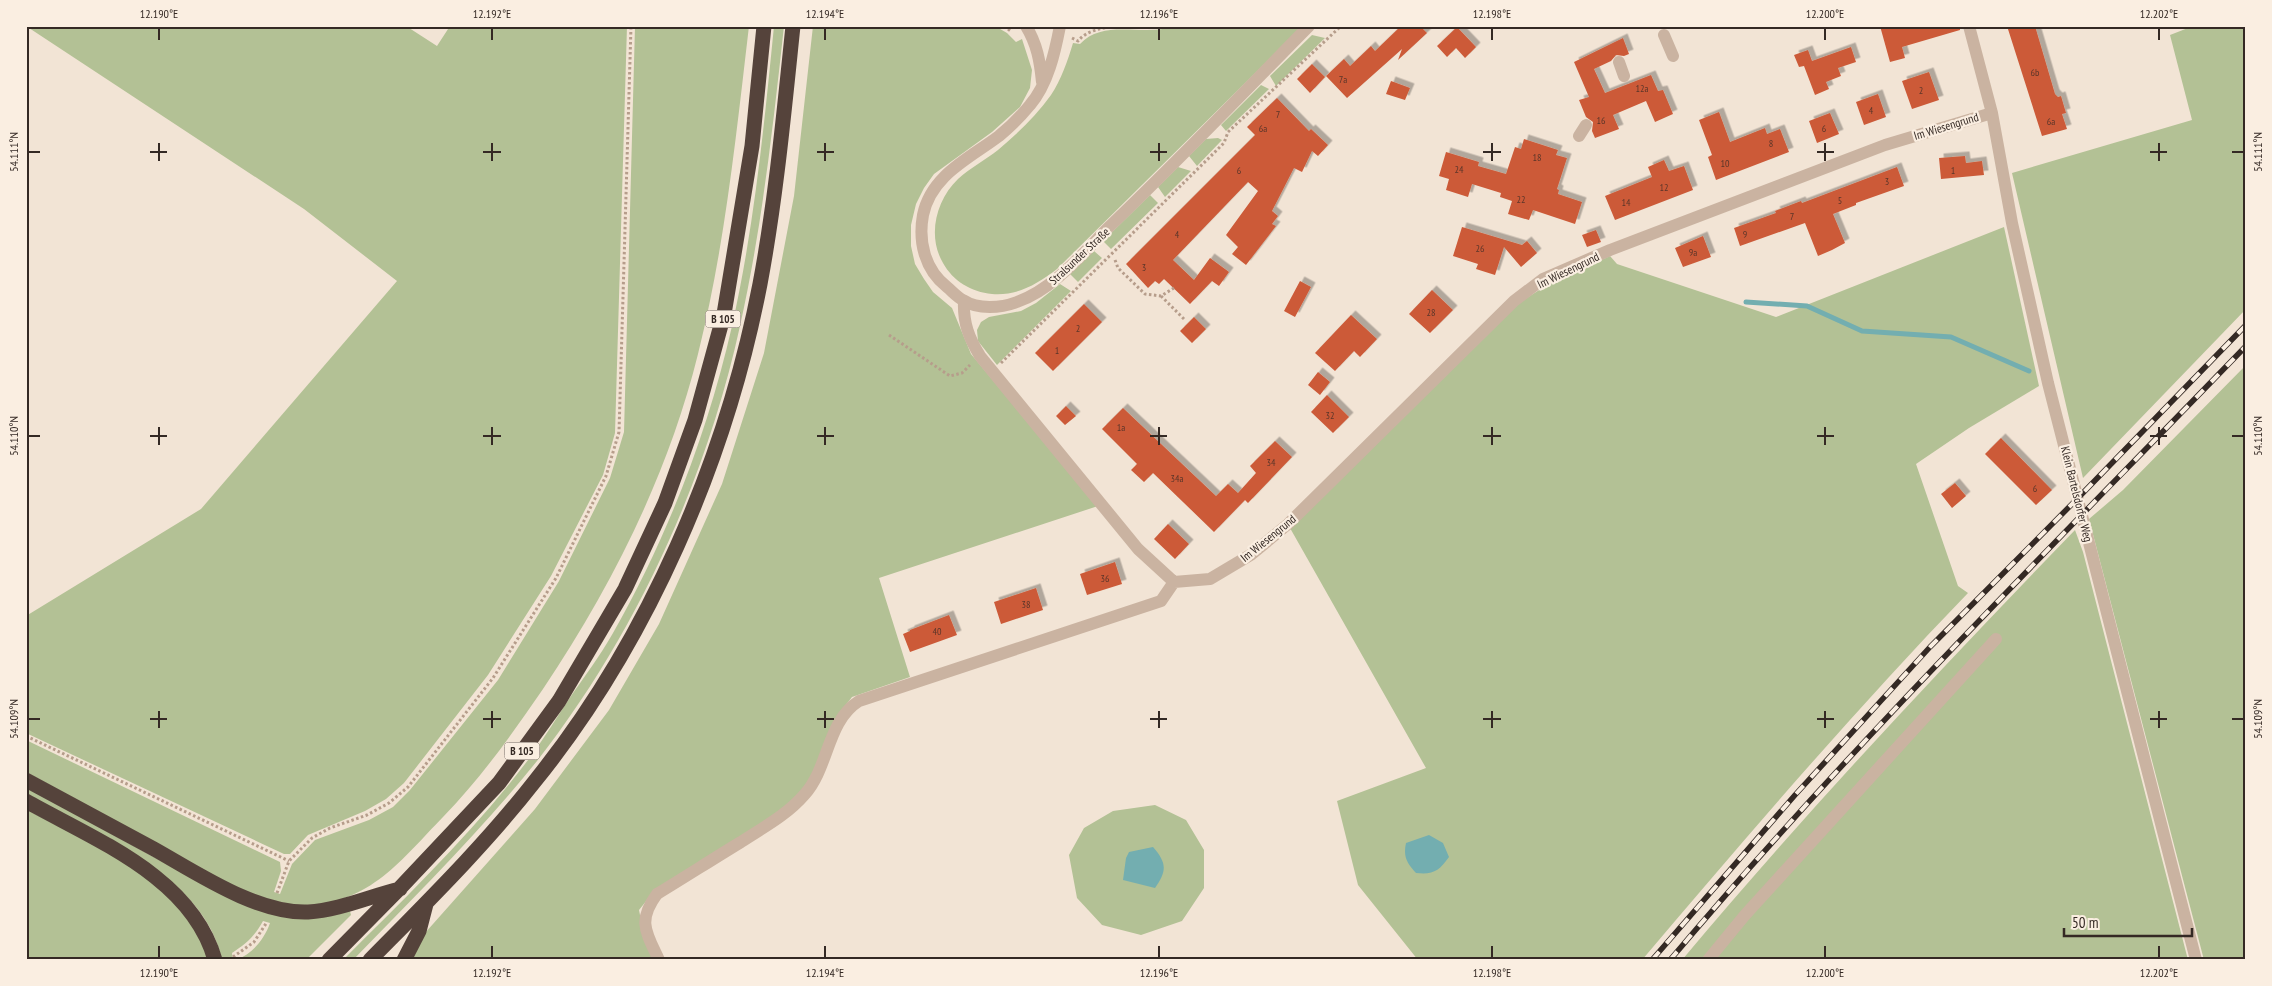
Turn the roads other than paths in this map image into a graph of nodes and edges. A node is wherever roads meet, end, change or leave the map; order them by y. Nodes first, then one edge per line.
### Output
1 (764, 26) edge
2 (793, 26) edge
3 (1026, 26) edge
4 (1310, 26) edge
5 (1969, 26) edge
6 (1060, 30) edge
7 (1664, 35) dead end
8 (1673, 56) dead end
9 (1619, 62) dead end
10 (1624, 76) dead end
11 (1042, 85) junction
12 (1992, 113) junction
13 (1586, 125) dead end
14 (1579, 136) dead end
15 (964, 301) junction
16 (1174, 582) junction
17 (1996, 639) dead end
18 (26, 780) edge
19 (26, 801) edge
20 (400, 888) junction
21 (427, 902) junction
22 (215, 960) edge
23 (329, 960) edge
24 (370, 960) edge
25 (404, 960) edge
26 (660, 960) edge
27 (1708, 960) edge
28 (2196, 960) edge

1 - 20 highway, B 105
2 - 21 highway, B 105
3 - 11 street
4 - 15 street, Stralsunder Straße
5 - 12 street, Klein Bartelsdorfer Weg
6 - 11 street, Stralsunder Straße
7 - 8 street
9 - 10 street
11 - 15 street, Stralsunder Straße
12 - 16 street, Im Wiesengrund
12 - 28 street, Klein Bartelsdorfer Weg
13 - 14 street
15 - 16 street
16 - 26 street
17 - 27 street
18 - 20 highway
19 - 22 highway
20 - 23 highway, B 105
21 - 24 highway, B 105
21 - 25 highway

